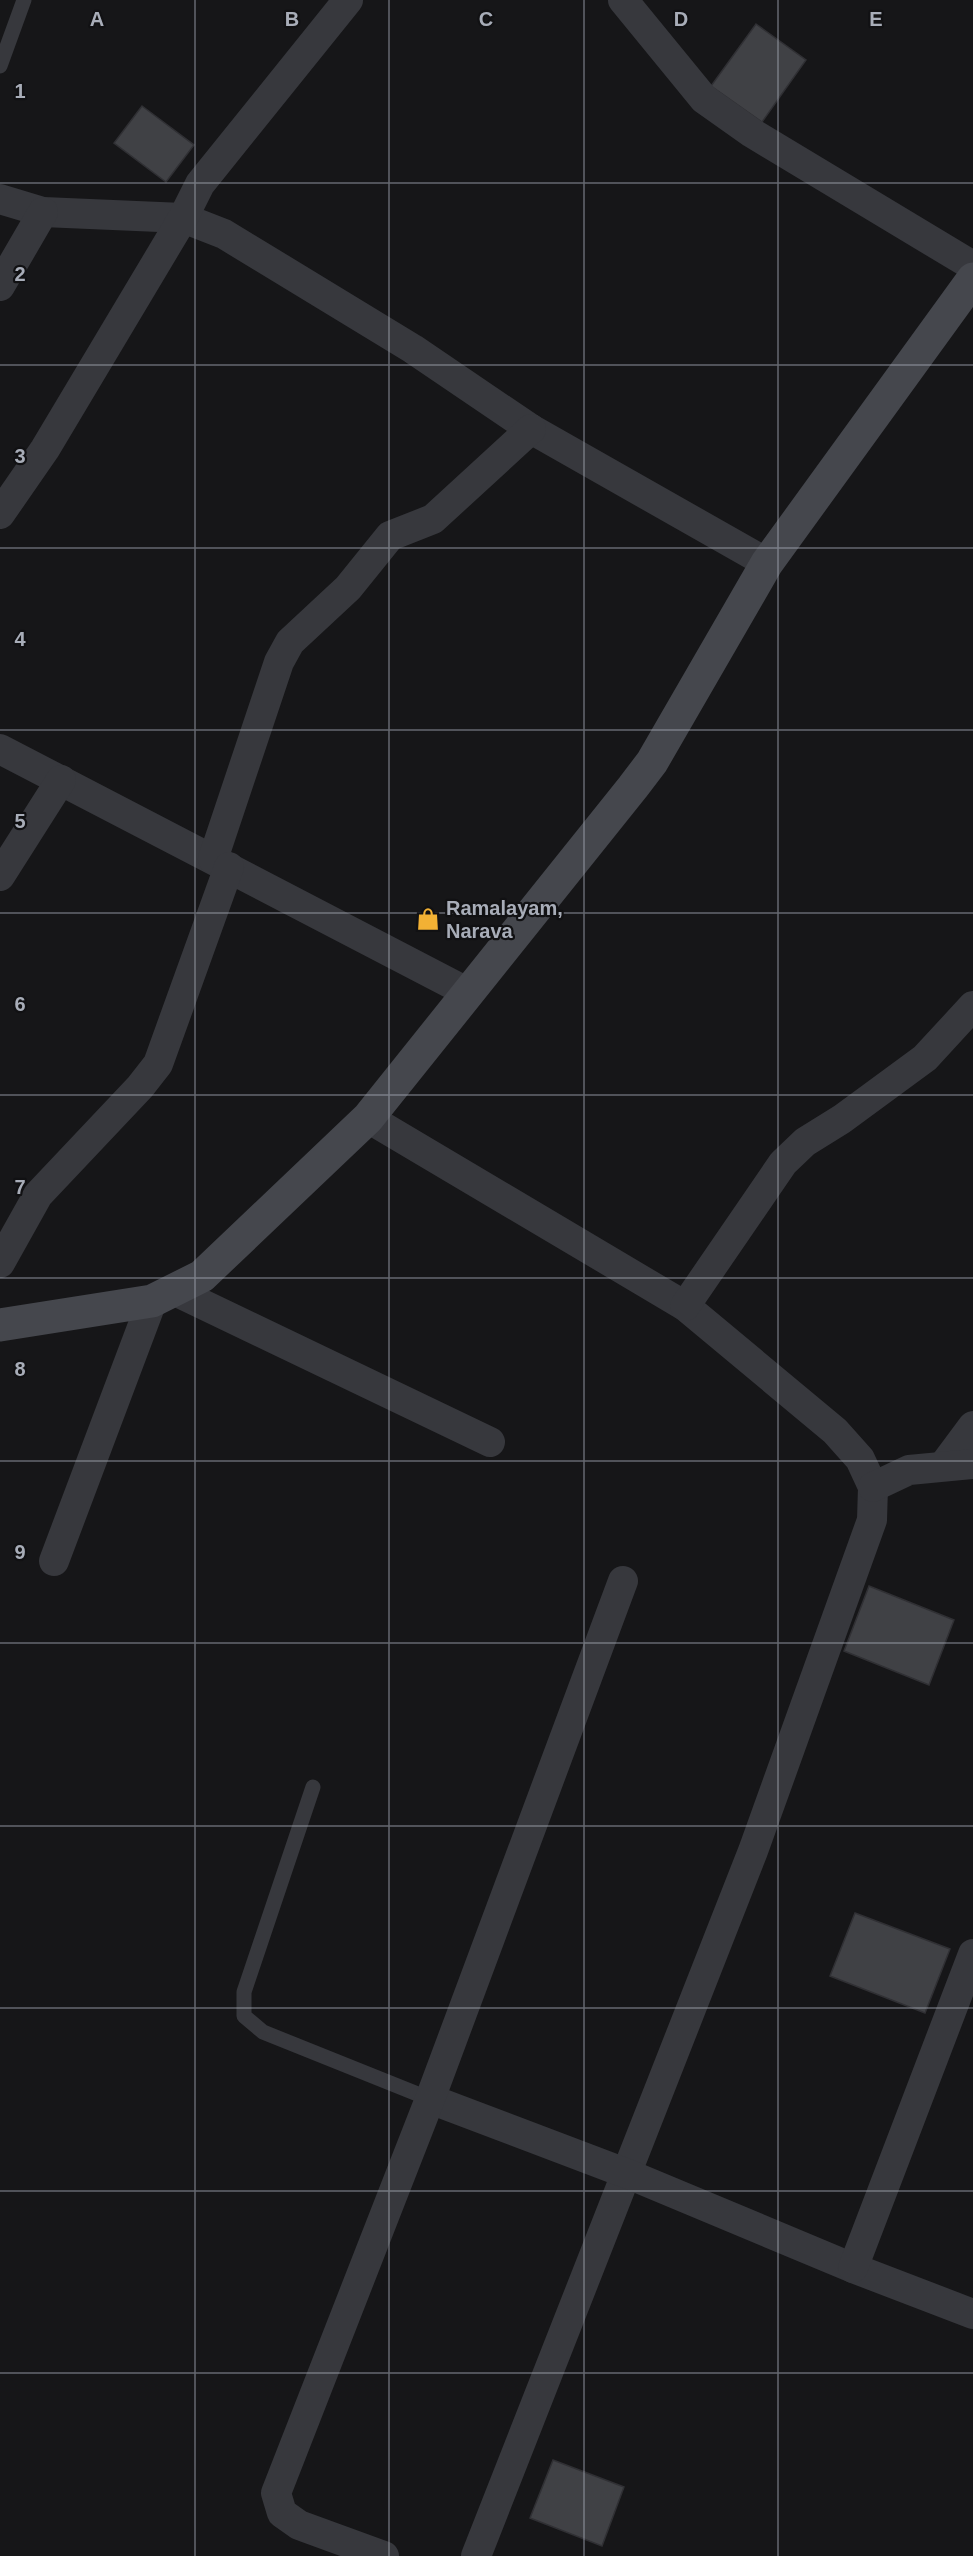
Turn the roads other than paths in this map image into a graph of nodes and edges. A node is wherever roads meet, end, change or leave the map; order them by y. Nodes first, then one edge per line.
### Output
1 (24, 0) edge
2 (348, 0) edge
3 (623, 0) edge
4 (0, 66) edge
5 (0, 199) edge
6 (43, 212) junction
7 (183, 218) junction
8 (973, 266) edge
9 (973, 279) edge
10 (0, 286) edge
11 (531, 429) junction
12 (0, 514) edge
13 (767, 563) junction
14 (0, 749) edge
15 (61, 780) junction
16 (221, 863) junction
17 (0, 876) edge
18 (467, 992) junction
19 (973, 1006) edge
20 (368, 1118) junction
21 (0, 1263) edge
22 (164, 1296) junction
23 (686, 1306) junction
24 (0, 1325) edge
25 (973, 1426) edge
26 (490, 1442) dead end
27 (973, 1464) edge
28 (944, 1465) junction
29 (873, 1487) junction
30 (54, 1561) dead end
31 (624, 1581) dead end
32 (313, 1787) dead end
33 (973, 1954) edge
34 (430, 2099) junction
35 (628, 2174) junction
36 (853, 2268) junction
37 (973, 2314) edge
38 (384, 2556) edge
39 (476, 2556) edge

1 - 4 lane
2 - 7 street
3 - 8 street
5 - 6 street
6 - 7 street
6 - 10 street
7 - 11 street
7 - 12 street
9 - 13 main road
11 - 13 street
11 - 16 street
13 - 18 main road
14 - 15 street
15 - 16 street
15 - 17 street
16 - 18 street
16 - 21 street
18 - 20 main road
19 - 23 street
20 - 22 main road
20 - 23 street
22 - 24 main road
22 - 26 street
22 - 30 street
23 - 29 street
25 - 28 street
27 - 28 street
28 - 29 street
29 - 35 street
31 - 34 street
32 - 34 lane
33 - 36 street
34 - 35 street
34 - 38 street
35 - 36 street
35 - 39 street
36 - 37 street

